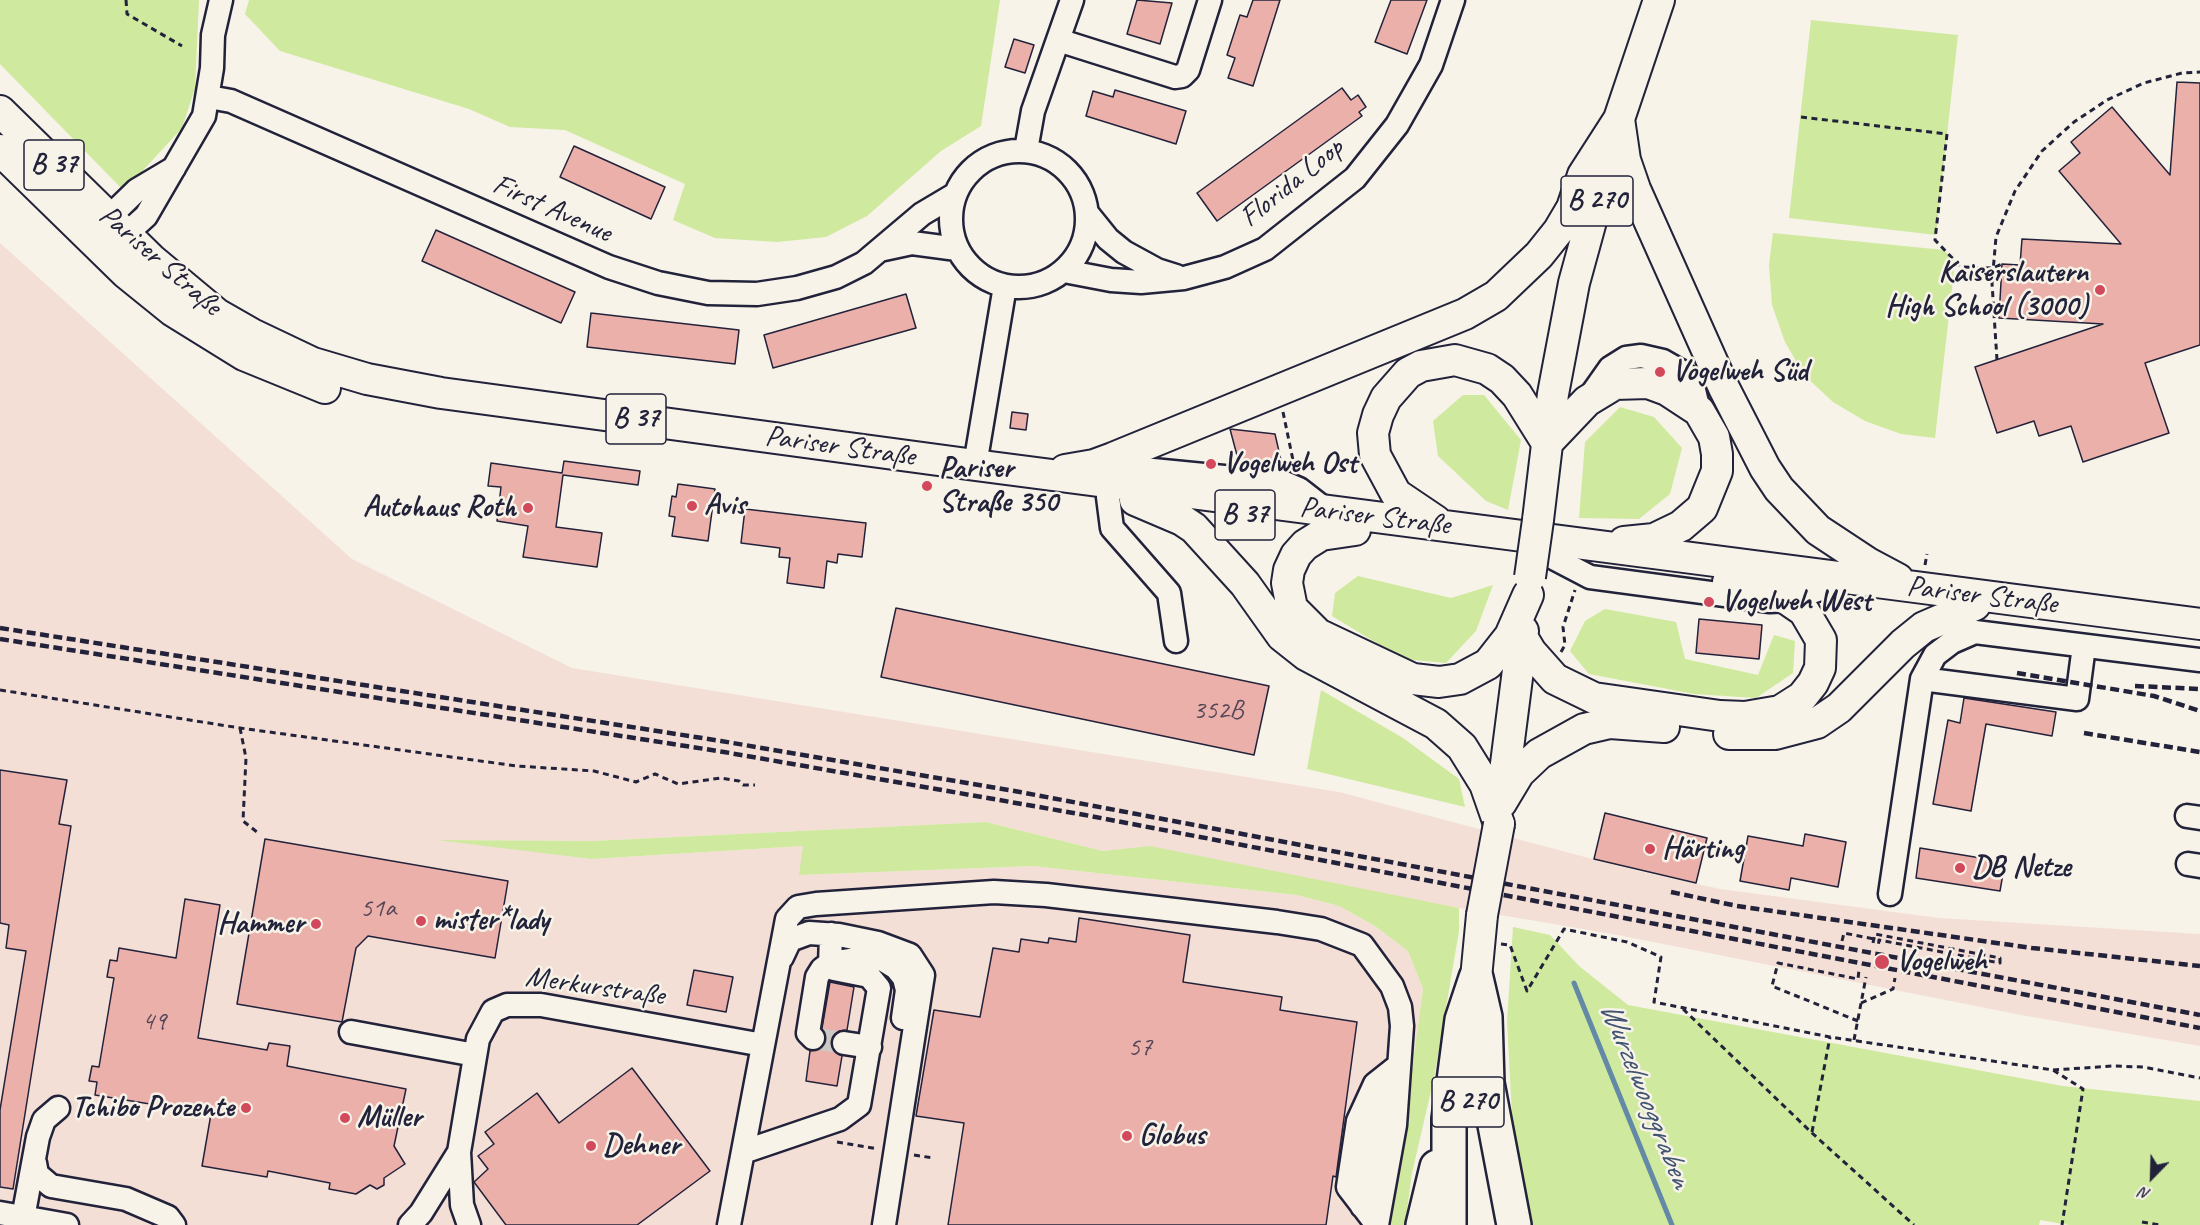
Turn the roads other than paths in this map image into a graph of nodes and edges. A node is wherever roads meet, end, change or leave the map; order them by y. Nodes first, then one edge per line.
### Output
1 (205, 0) edge
2 (221, 0) edge
3 (1071, 0) edge
4 (1210, 0) edge
5 (1453, 0) edge
6 (1659, 0) edge
7 (213, 35) junction
8 (1058, 40) junction
9 (209, 97) junction
10 (0, 111) edge
11 (1619, 119) junction
12 (0, 150) edge
13 (1026, 150) junction
14 (954, 195) junction
15 (1087, 213) junction
16 (109, 232) junction
17 (957, 249) junction
18 (880, 250) junction
19 (1064, 271) junction
20 (1184, 278) junction
21 (1005, 286) junction
22 (1547, 444) junction
23 (975, 465) junction
24 (1094, 465) junction
25 (1029, 472) junction
26 (1122, 498) junction
27 (1327, 511) junction
28 (1444, 526) junction
29 (1355, 530) junction
30 (1539, 558) junction
31 (1826, 587) junction
32 (1915, 588) junction
33 (1788, 600) junction
34 (1975, 605) junction
35 (2200, 624) edge
36 (2200, 633) edge
37 (1522, 637) junction
38 (1176, 641) dead end
39 (2084, 646) junction
40 (2200, 660) edge
41 (1922, 680) junction
42 (1500, 814) junction
43 (1890, 894) dead end
44 (831, 934) junction
45 (780, 961) junction
46 (830, 963) junction
47 (1476, 978) junction
48 (351, 1032) dead end
49 (813, 1038) dead end
50 (844, 1043) tunnel mouth
51 (764, 1045) junction
52 (870, 1047) junction
53 (475, 1055) junction
54 (1399, 1065) junction
55 (905, 1099) junction
56 (58, 1108) dead end
57 (1449, 1119) junction
58 (459, 1152) junction
59 (742, 1152) junction
60 (35, 1163) junction
61 (734, 1198) junction
62 (0, 1214) edge
63 (23, 1218) junction
64 (417, 1221) edge
65 (467, 1223) edge
66 (67, 1225) edge
67 (174, 1225) edge
68 (729, 1225) edge
69 (737, 1225) edge
70 (884, 1225) edge
71 (1377, 1225) edge
72 (1424, 1225) edge
73 (1449, 1225) edge
74 (1472, 1225) edge
75 (1514, 1225) edge

1 - 7 street
2 - 7 street
3 - 8 street
4 - 8 street
5 - 20 street, Florida Loop
6 - 11 main road, B 270
7 - 9 street
8 - 13 street
9 - 16 street
9 - 18 street, First Avenue
10 - 16 main road, Pariser Straße / B 37
11 - 22 main road, B 270
11 - 24 main road
11 - 32 main road
12 - 16 main road, Pariser Straße / B 37
13 - 14 street
13 - 15 street
14 - 17 street
14 - 18 street, First Avenue
15 - 19 street
15 - 20 street
16 - 23 main road, Pariser Straße / B 37
16 - 26 main road, Pariser Straße / B 37
17 - 18 street, First Avenue
17 - 21 street
19 - 20 street, Florida Loop
19 - 21 street
21 - 23 street
22 - 28 main road
22 - 30 main road, B 270
22 - 30 main road
23 - 25 main road, Pariser Straße / B 37
24 - 25 main road
24 - 27 street
25 - 27 main road, Pariser Straße / B 37
26 - 29 main road, Pariser Straße / B 37
26 - 38 street
26 - 42 main road
27 - 28 main road, Pariser Straße / B 37
28 - 30 main road, Pariser Straße / B 37
29 - 30 main road, Pariser Straße / B 37
29 - 30 main road
30 - 31 main road, Pariser Straße
30 - 32 main road, Pariser Straße
30 - 33 main road
30 - 37 main road, B 270
31 - 33 street
31 - 34 main road, Pariser Straße
32 - 35 main road, Pariser Straße
33 - 37 main road
34 - 36 main road, Pariser Straße
34 - 42 main road
37 - 42 main road, B 270
39 - 40 street
39 - 41 street
39 - 41 street
41 - 43 street
42 - 47 main road, B 270, bridge
44 - 45 street
44 - 46 street
44 - 55 street
45 - 51 street
45 - 54 street
46 - 49 street
46 - 52 street
46 - 55 street
47 - 57 highway, B 270
47 - 74 highway, B 270
47 - 75 highway
48 - 53 street
50 - 52 street
51 - 53 street, Merkurstraße
51 - 59 street
52 - 59 street
53 - 58 street, Merkurstraße
54 - 71 street
54 - 71 street
55 - 70 street
56 - 60 street
57 - 72 highway
57 - 73 highway, B 270
58 - 64 street, Merkurstraße
58 - 65 street, Merkurstraße
59 - 61 street
60 - 63 street
60 - 67 street
61 - 68 street
61 - 69 street
62 - 63 street
63 - 66 street
64 - 65 street

